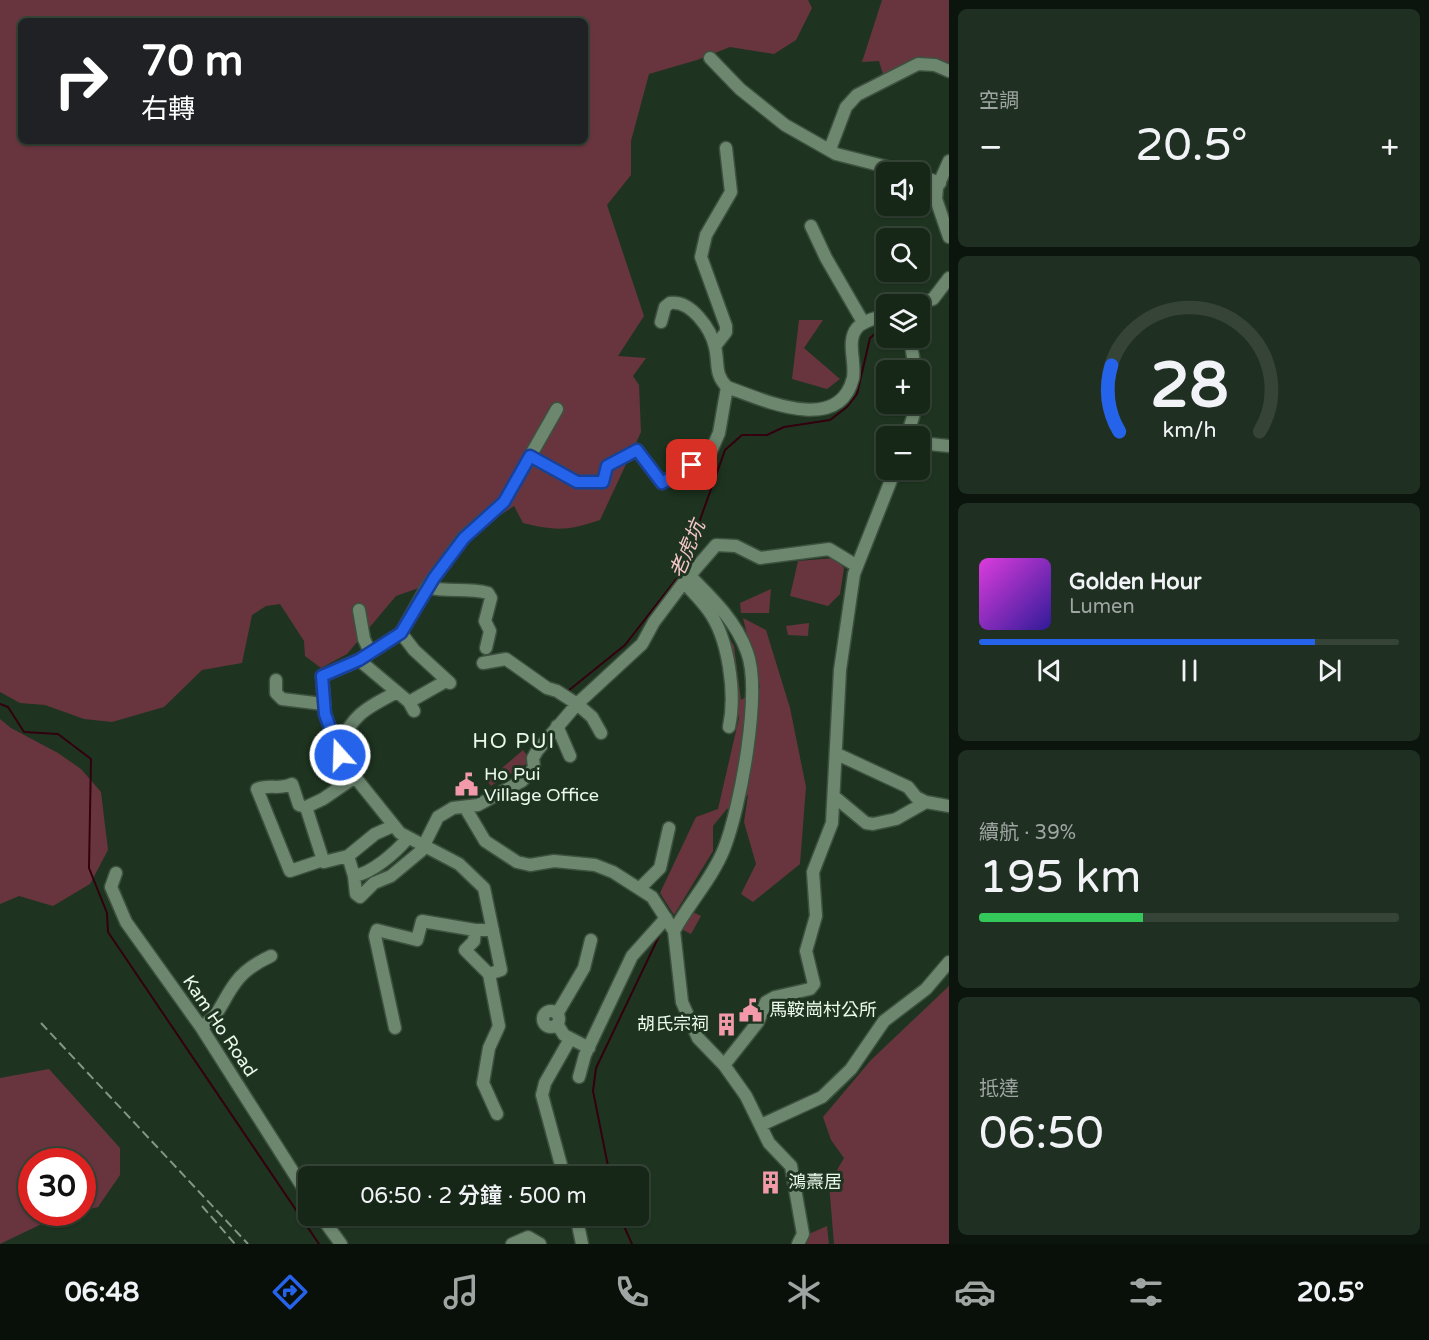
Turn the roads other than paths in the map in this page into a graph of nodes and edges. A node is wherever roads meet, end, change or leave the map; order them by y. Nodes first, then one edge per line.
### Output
1 (710, 58) dead end
2 (949, 71) edge
3 (726, 148) dead end
4 (830, 149) junction
5 (949, 161) edge
6 (876, 165) edge
7 (930, 180) edge
8 (940, 183) junction
9 (811, 226) dead end
10 (949, 237) edge
11 (949, 278) edge
12 (930, 300) edge
13 (876, 318) edge
14 (661, 322) dead end
15 (863, 322) junction
16 (715, 346) junction
17 (727, 387) junction
18 (557, 409) dead end
19 (930, 444) edge
20 (949, 446) edge
21 (530, 456) junction
22 (891, 480) edge
23 (857, 566) junction
24 (687, 579) junction
25 (427, 587) junction
26 (359, 610) dead end
27 (401, 633) junction
28 (486, 648) dead end
29 (370, 652) junction
30 (359, 660) junction
31 (483, 663) dead end
32 (276, 680) dead end
33 (397, 692) junction
34 (323, 704) junction
35 (577, 704) junction
36 (557, 726) junction
37 (729, 727) dead end
38 (601, 733) dead end
39 (337, 748) junction
40 (837, 754) junction
41 (570, 756) dead end
42 (355, 777) junction
43 (836, 798) junction
44 (926, 802) junction
45 (949, 806) edge
46 (306, 807) junction
47 (466, 809) junction
48 (393, 826) junction
49 (669, 828) dead end
50 (407, 839) junction
51 (426, 845) junction
52 (348, 856) junction
53 (322, 860) junction
54 (116, 873) dead end
55 (354, 876) junction
56 (640, 888) junction
57 (666, 918) junction
58 (475, 930) junction
59 (493, 930) junction
60 (674, 931) junction
61 (591, 940) dead end
62 (271, 956) dead end
63 (949, 962) edge
64 (489, 974) junction
65 (201, 1027) junction
66 (395, 1028) dead end
67 (570, 1039) junction
68 (589, 1048) junction
69 (724, 1065) junction
70 (579, 1077) dead end
71 (497, 1114) dead end
72 (761, 1125) junction
73 (561, 1166) edge
74 (298, 1180) edge
75 (328, 1226) edge
76 (578, 1226) edge
77 (341, 1244) edge
78 (512, 1244) edge
79 (540, 1244) edge
80 (582, 1244) edge
81 (798, 1244) edge

1 - 4 street
2 - 4 street
3 - 16 street
4 - 6 street
5 - 8 street
7 - 8 street
8 - 10 street
9 - 15 street
11 - 12 street
13 - 15 street
14 - 16 street
15 - 17 street
16 - 17 street
17 - 21 street
18 - 21 street
19 - 20 street
21 - 25 street
22 - 23 street
23 - 24 street
23 - 40 street
24 - 35 street
24 - 37 street
24 - 60 street
25 - 27 street
25 - 28 street
26 - 29 street
27 - 29 street
27 - 33 street
29 - 30 street
30 - 33 street
30 - 34 street
31 - 35 street
32 - 34 street
33 - 39 street
34 - 39 street
35 - 36 street
35 - 38 street
36 - 41 street
36 - 47 street
39 - 42 street
40 - 43 street
40 - 44 street
42 - 46 street
42 - 48 street
43 - 44 street
43 - 69 street
44 - 45 street
46 - 53 street
46 - 53 street
47 - 51 street
47 - 56 street
48 - 50 street
48 - 52 street
49 - 56 street
50 - 51 street
50 - 55 street
51 - 55 street
51 - 59 street
52 - 53 street
52 - 55 street
54 - 65 street, Kam Ho Road
56 - 57 street
57 - 60 street
57 - 68 street
58 - 59 street
58 - 64 street
58 - 66 street
59 - 64 street
60 - 69 street
61 - 67 street
62 - 65 street
63 - 72 street
64 - 71 street
65 - 74 street, Kam Ho Road
67 - 68 street
67 - 73 street
68 - 70 street
69 - 72 street
72 - 81 street
75 - 77 street
76 - 80 street
78 - 79 street

